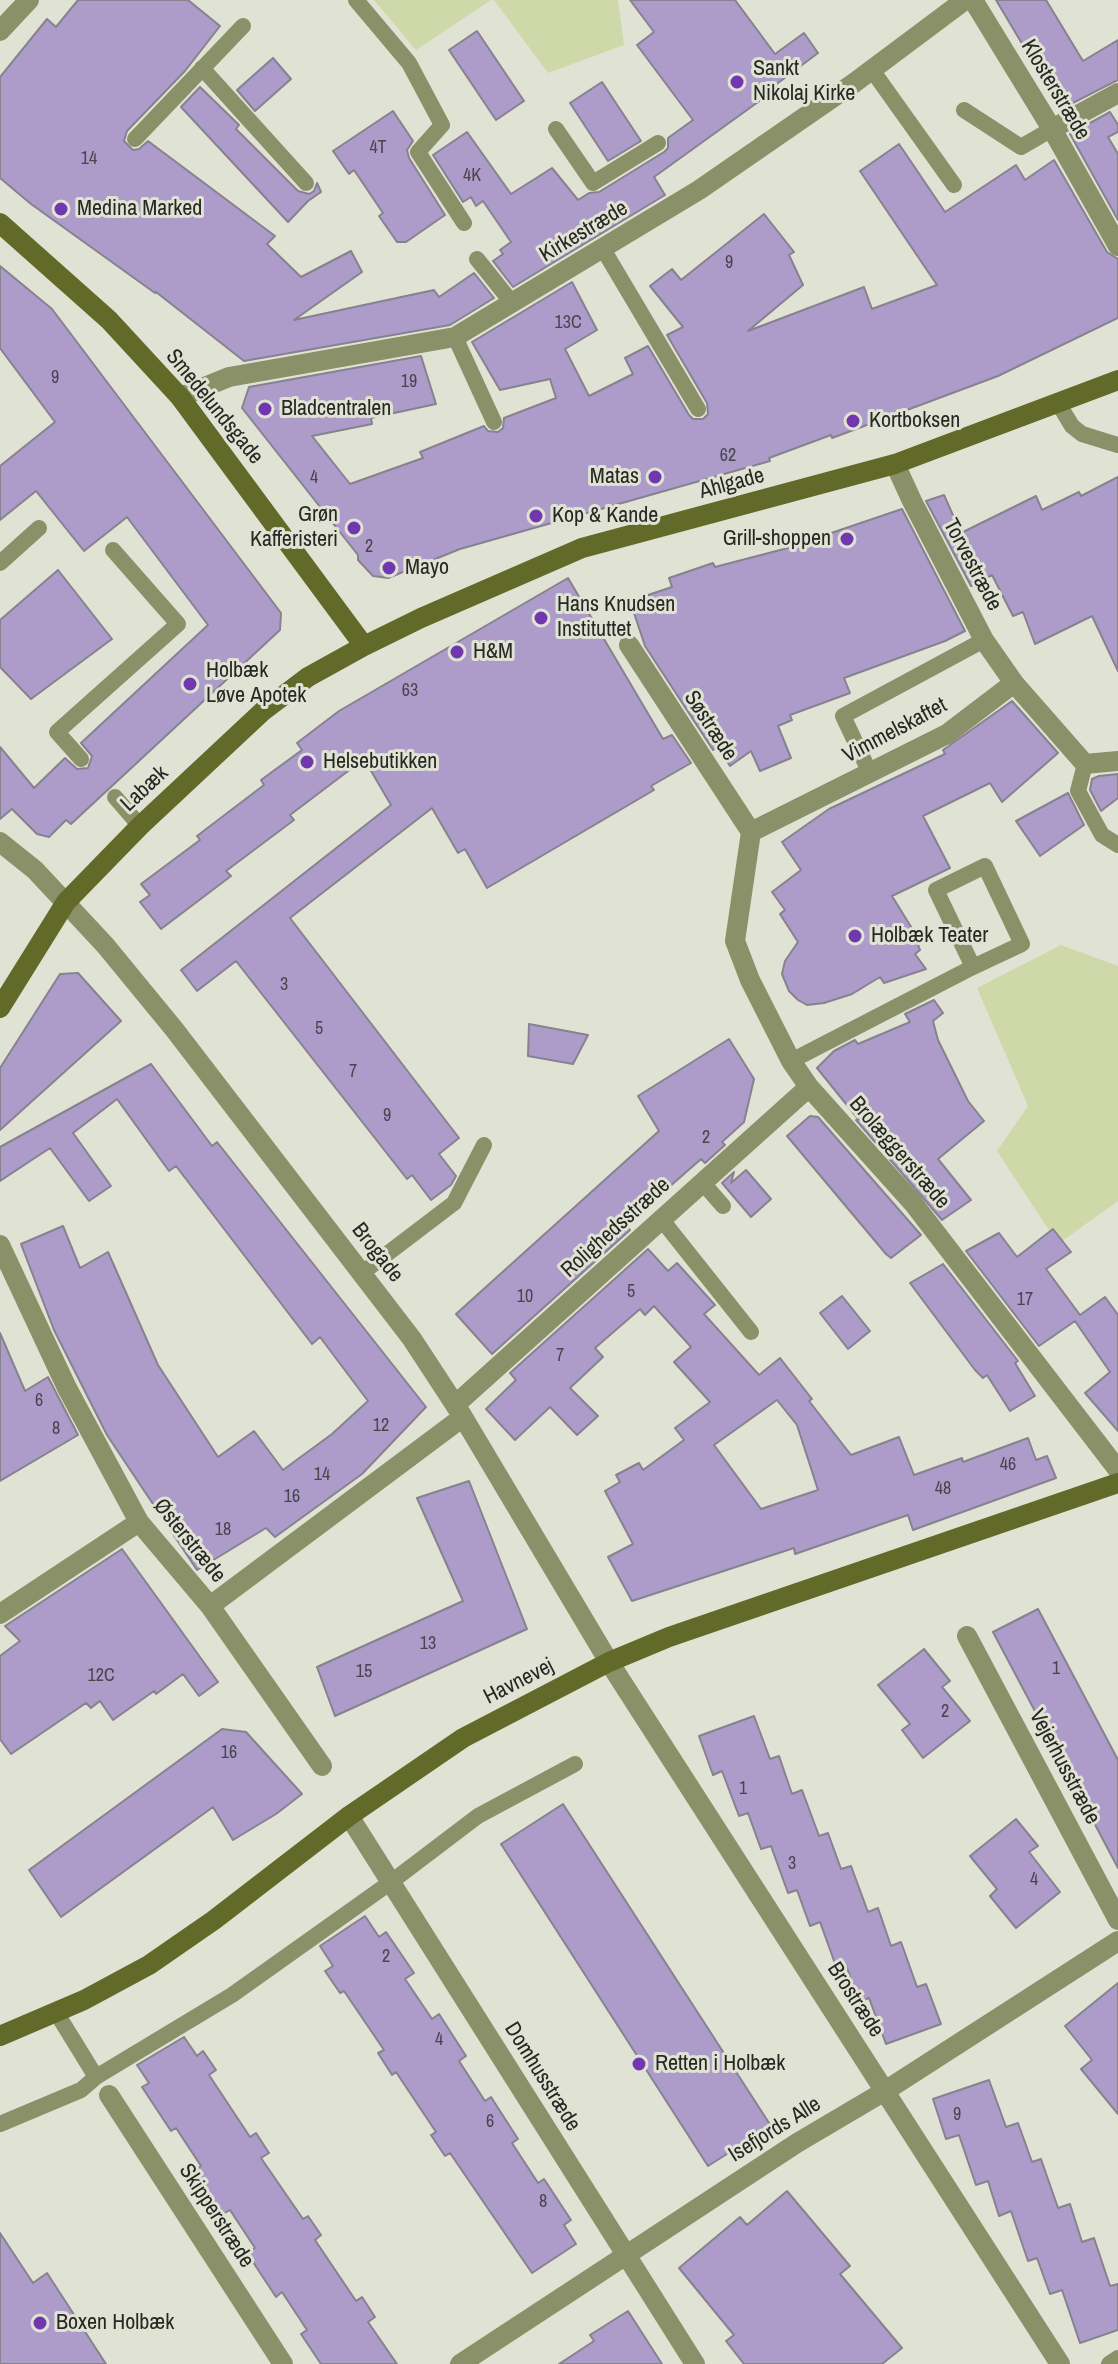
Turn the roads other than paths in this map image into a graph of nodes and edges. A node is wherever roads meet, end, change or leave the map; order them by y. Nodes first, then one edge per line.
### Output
1 (29, 0) edge
2 (356, 0) edge
3 (965, 0) edge
4 (973, 0) edge
5 (243, 26) dead end
6 (0, 31) edge
7 (202, 68) junction
8 (872, 70) junction
9 (1118, 93) edge
10 (964, 110) dead end
11 (556, 129) dead end
12 (1052, 129) junction
13 (135, 139) dead end
14 (658, 143) dead end
15 (306, 183) dead end
16 (954, 185) dead end
17 (0, 223) edge
18 (464, 223) dead end
19 (1118, 246) edge
20 (603, 249) junction
21 (477, 259) dead end
22 (513, 304) junction
23 (455, 337) junction
24 (1118, 380) edge
25 (180, 397) junction
26 (1058, 403) junction
27 (698, 409) dead end
28 (494, 422) dead end
29 (1118, 445) edge
30 (895, 464) junction
31 (39, 528) dead end
32 (113, 550) dead end
33 (0, 563) edge
34 (984, 640) junction
35 (629, 645) dead end
36 (364, 646) junction
37 (1014, 683) junction
38 (81, 759) dead end
39 (1118, 761) edge
40 (1085, 764) junction
41 (870, 773) junction
42 (115, 797) dead end
43 (140, 826) junction
44 (751, 832) junction
45 (0, 842) edge
46 (1118, 845) edge
47 (66, 902) junction
48 (973, 967) junction
49 (0, 1008) edge
50 (791, 1061) junction
51 (809, 1087) junction
52 (484, 1145) dead end
53 (703, 1183) junction
54 (723, 1206) dead end
55 (662, 1220) junction
56 (0, 1245) edge
57 (362, 1273) junction
58 (751, 1332) dead end
59 (459, 1411) junction
60 (1118, 1470) edge
61 (1118, 1483) edge
62 (139, 1522) junction
63 (210, 1606) junction
64 (0, 1614) edge
65 (967, 1636) dead end
66 (609, 1662) junction
67 (575, 1764) dead end
68 (322, 1766) dead end
69 (349, 1816) junction
70 (391, 1882) junction
71 (1118, 1920) edge
72 (1118, 1941) edge
73 (56, 2012) junction
74 (0, 2036) edge
75 (96, 2077) junction
76 (885, 2091) junction
77 (109, 2095) dead end
78 (0, 2124) edge
79 (625, 2254) junction
80 (1118, 2358) edge
81 (283, 2364) edge
82 (460, 2364) edge
83 (695, 2364) edge
84 (1060, 2364) edge
85 (1109, 2364) edge

1 - 6 street
2 - 18 lane
3 - 8 street, Kirkestræde
4 - 12 street, Klosterstræde
5 - 7 lane
7 - 13 lane
7 - 15 lane
8 - 16 lane
8 - 20 street, Kirkestræde
9 - 12 street
10 - 12 lane
11 - 14 lane
12 - 19 street, Klosterstræde
17 - 25 street, Smedelundsgade
20 - 22 street, Kirkestræde
20 - 27 lane
21 - 22 lane
22 - 23 street, Kirkestræde
23 - 25 street, Kirkestræde
23 - 28 lane
24 - 26 street, Ahlgade
25 - 36 street, Smedelundsgade
26 - 29 lane
26 - 30 street, Ahlgade
30 - 34 street, Torvestræde
30 - 36 street, Ahlgade
31 - 33 lane
32 - 38 lane
34 - 37 street, Torvestræde
34 - 41 lane
35 - 44 street, Søstræde
36 - 43 street, Labæk
37 - 40 street
37 - 41 street, Vimmelskaftet
39 - 40 street
40 - 46 lane
41 - 44 street, Vimmelskaftet
42 - 43 lane
43 - 47 street, Labæk
44 - 50 street, Brolæggerstræde
45 - 47 street, Brogade
47 - 49 street, Labæk
47 - 57 street, Brogade
48 - 48 lane
48 - 50 lane
50 - 51 street, Brolæggerstræde
51 - 53 street, Rolighedsstræde
51 - 60 street, Brolæggerstræde
52 - 57 lane
53 - 54 lane
53 - 55 street, Rolighedsstræde
55 - 58 lane
55 - 59 street, Rolighedsstræde
56 - 62 street, Østerstræde
57 - 59 street, Brogade
59 - 63 street, Rolighedsstræde
59 - 66 street, Brogade
61 - 66 street, Havnevej
62 - 63 street, Østerstræde
62 - 64 street
63 - 68 street, Østerstræde
65 - 71 street, Vejerhusstræde
66 - 69 street, Havnevej
66 - 76 street, Brostræde
67 - 70 lane
69 - 70 street, Domhusstræde
69 - 73 street, Havnevej
70 - 75 lane
70 - 79 street, Domhusstræde
72 - 76 street, Isefjords Alle
73 - 74 street, Havnevej
73 - 75 lane
75 - 78 lane
76 - 79 street, Isefjords Alle
76 - 84 street, Brostræde
77 - 81 street, Skipperstræde
79 - 82 street, Isefjords Alle
79 - 83 street, Domhusstræde
80 - 85 lane

